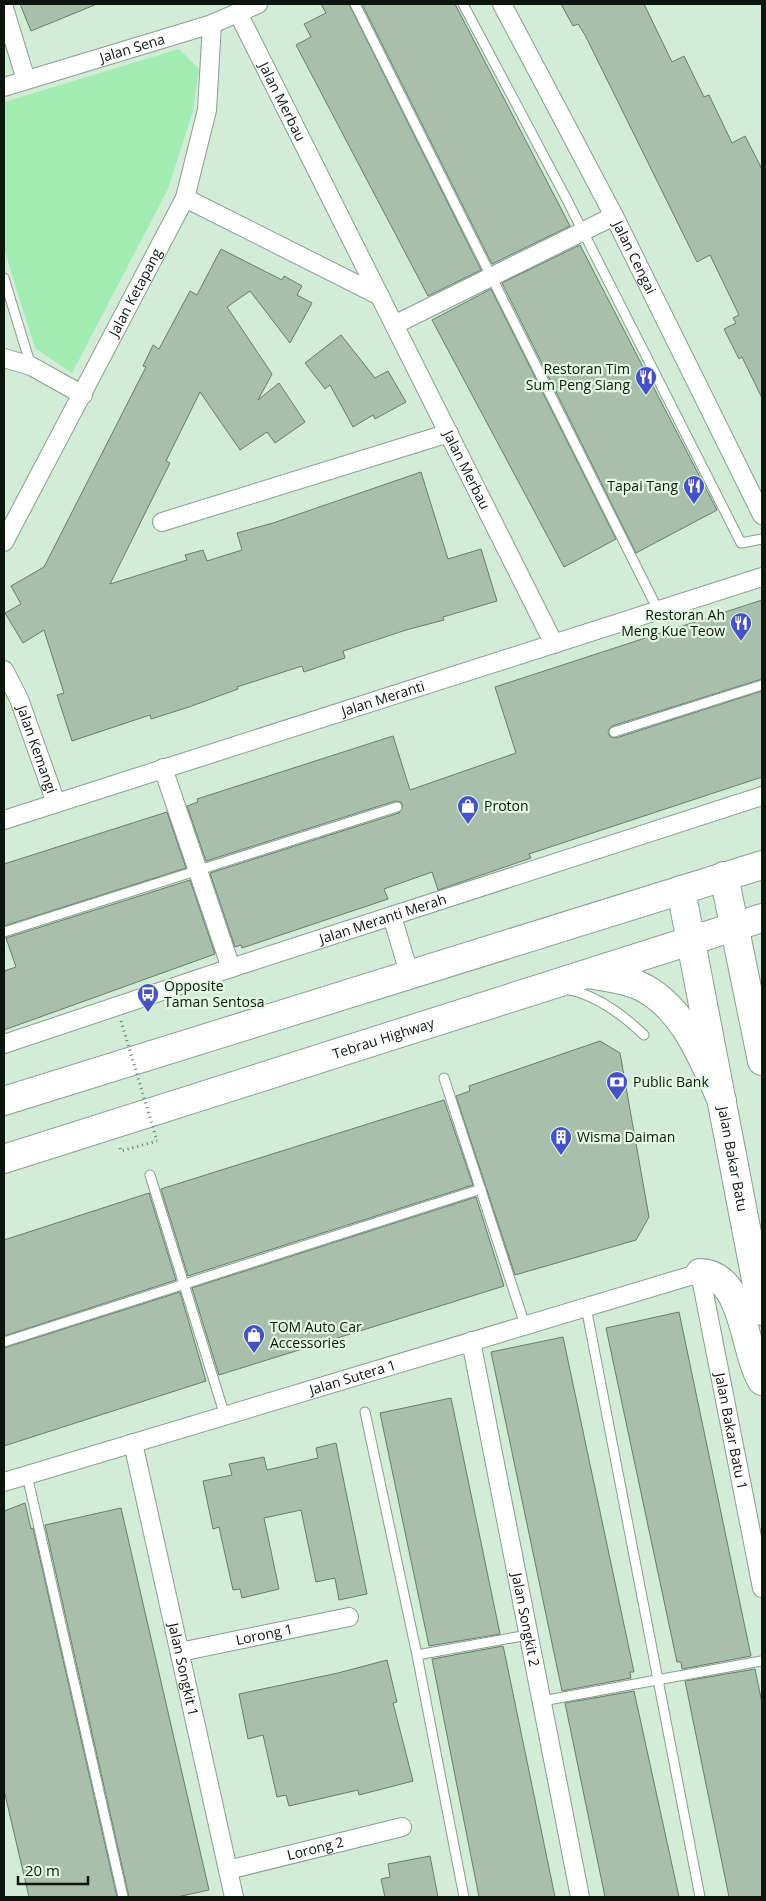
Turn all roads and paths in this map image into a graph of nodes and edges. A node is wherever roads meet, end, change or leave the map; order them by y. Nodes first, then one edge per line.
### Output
1 (258, 4) edge
2 (355, 4) edge
3 (463, 4) edge
4 (502, 4) edge
5 (4, 8) edge
6 (238, 13) junction
7 (212, 24) junction
8 (26, 80) junction
9 (4, 87) edge
10 (185, 198) junction
11 (614, 216) junction
12 (582, 231) junction
13 (4, 278) edge
14 (490, 278) junction
15 (380, 296) junction
16 (394, 325) junction
17 (4, 358) edge
18 (31, 366) junction
19 (83, 395) junction
20 (448, 433) junction
21 (762, 515) edge
22 (162, 522) dead end
23 (762, 540) edge
24 (4, 542) edge
25 (762, 577) edge
26 (658, 610) junction
27 (554, 644) junction
28 (4, 670) edge
29 (762, 686) edge
30 (614, 732) dead end
31 (164, 768) junction
32 (762, 796) edge
33 (56, 803) junction
34 (398, 807) dead end
35 (4, 820) edge
36 (762, 865) edge
37 (198, 869) junction
38 (724, 876) junction
39 (681, 890) junction
40 (392, 916) junction
41 (762, 918) edge
42 (735, 926) junction
43 (4, 932) edge
44 (692, 941) junction
45 (231, 968) junction
46 (409, 973) junction
47 (587, 974) junction
48 (549, 986) junction
49 (112, 1024) dead end
50 (644, 1035) dead end
51 (4, 1044) edge
52 (762, 1061) edge
53 (444, 1078) dead end
54 (4, 1101) edge
55 (722, 1101) junction
56 (157, 1141) dead end
57 (4, 1159) edge
58 (150, 1175) dead end
59 (481, 1189) junction
60 (700, 1273) junction
61 (184, 1284) junction
62 (586, 1307) junction
63 (762, 1311) edge
64 (525, 1325) junction
65 (4, 1342) edge
66 (471, 1342) junction
67 (762, 1381) edge
68 (365, 1412) dead end
69 (225, 1416) junction
70 (134, 1443) junction
71 (27, 1475) junction
72 (4, 1482) edge
73 (762, 1588) edge
74 (349, 1617) dead end
75 (528, 1635) junction
76 (180, 1652) junction
77 (417, 1655) junction
78 (761, 1661) dead end
79 (659, 1678) junction
80 (542, 1701) junction
81 (402, 1827) dead end
82 (228, 1870) junction
83 (123, 1897) edge
84 (233, 1897) edge
85 (464, 1897) edge
86 (580, 1897) edge
87 (700, 1897) edge

1 - 6 street, Jalan Sena
2 - 14 lane
3 - 12 lane
4 - 11 street, Jalan Cengai
5 - 8 street
6 - 7 street, Jalan Sena
6 - 15 street, Jalan Merbau
7 - 8 street, Jalan Sena
7 - 10 street, Jalan Ketapang
8 - 9 street, Jalan Sena
10 - 15 street
10 - 19 street, Jalan Ketapang
11 - 12 street
11 - 21 street, Jalan Cengai
12 - 14 street
12 - 23 lane
13 - 18 lane
14 - 16 street
14 - 26 lane
15 - 16 street, Jalan Merbau
16 - 20 street, Jalan Merbau
17 - 18 street
18 - 19 street
19 - 24 street, Jalan Ketapang
20 - 22 street
20 - 27 street, Jalan Merbau
25 - 26 street, Jalan Meranti
26 - 27 street, Jalan Meranti
27 - 31 street, Jalan Meranti
28 - 33 street, Jalan Kemangi
29 - 30 lane
31 - 33 street, Jalan Meranti
31 - 37 street
32 - 40 street, Jalan Meranti Merah
33 - 35 street, Jalan Meranti
34 - 37 lane
36 - 38 main road
37 - 43 lane
37 - 45 street
38 - 39 main road
38 - 42 main road
39 - 44 main road, Jalan Bakar Batu
39 - 46 main road
40 - 45 street, Jalan Meranti Merah
40 - 46 street
41 - 42 main road, Tebrau Highway
42 - 44 main road, Tebrau Highway
42 - 52 main road
44 - 47 main road, Tebrau Highway
44 - 55 main road, Jalan Bakar Batu
45 - 51 street, Jalan Meranti Merah
46 - 54 main road
47 - 48 main road, Tebrau Highway
47 - 55 main road
48 - 50 lane
48 - 57 main road, Tebrau Highway
49 - 56 path, bridge
53 - 59 lane
55 - 63 main road, Jalan Bakar Batu
58 - 61 lane
59 - 61 lane
59 - 64 lane
60 - 62 street, Jalan Sutera 1
60 - 67 main road
60 - 73 street, Jalan Bakar Batu 1
61 - 65 lane
61 - 69 lane
62 - 64 street, Jalan Sutera 1
62 - 79 lane
64 - 66 street, Jalan Sutera 1
66 - 69 street, Jalan Sutera 1
66 - 75 street, Jalan Songkit 2
68 - 77 lane
69 - 70 street, Jalan Sutera 1
70 - 71 street, Jalan Sutera 1
70 - 76 street, Jalan Songkit 1
71 - 72 street, Jalan Sutera 1
71 - 83 lane
74 - 76 street, Lorong 1
75 - 77 lane
75 - 80 street, Jalan Songkit 2
76 - 82 street, Jalan Songkit 1
77 - 85 lane
78 - 79 lane
79 - 80 lane
79 - 87 lane
80 - 86 street, Jalan Songkit 2
81 - 82 street, Lorong 2
82 - 84 street, Jalan Songkit 1

